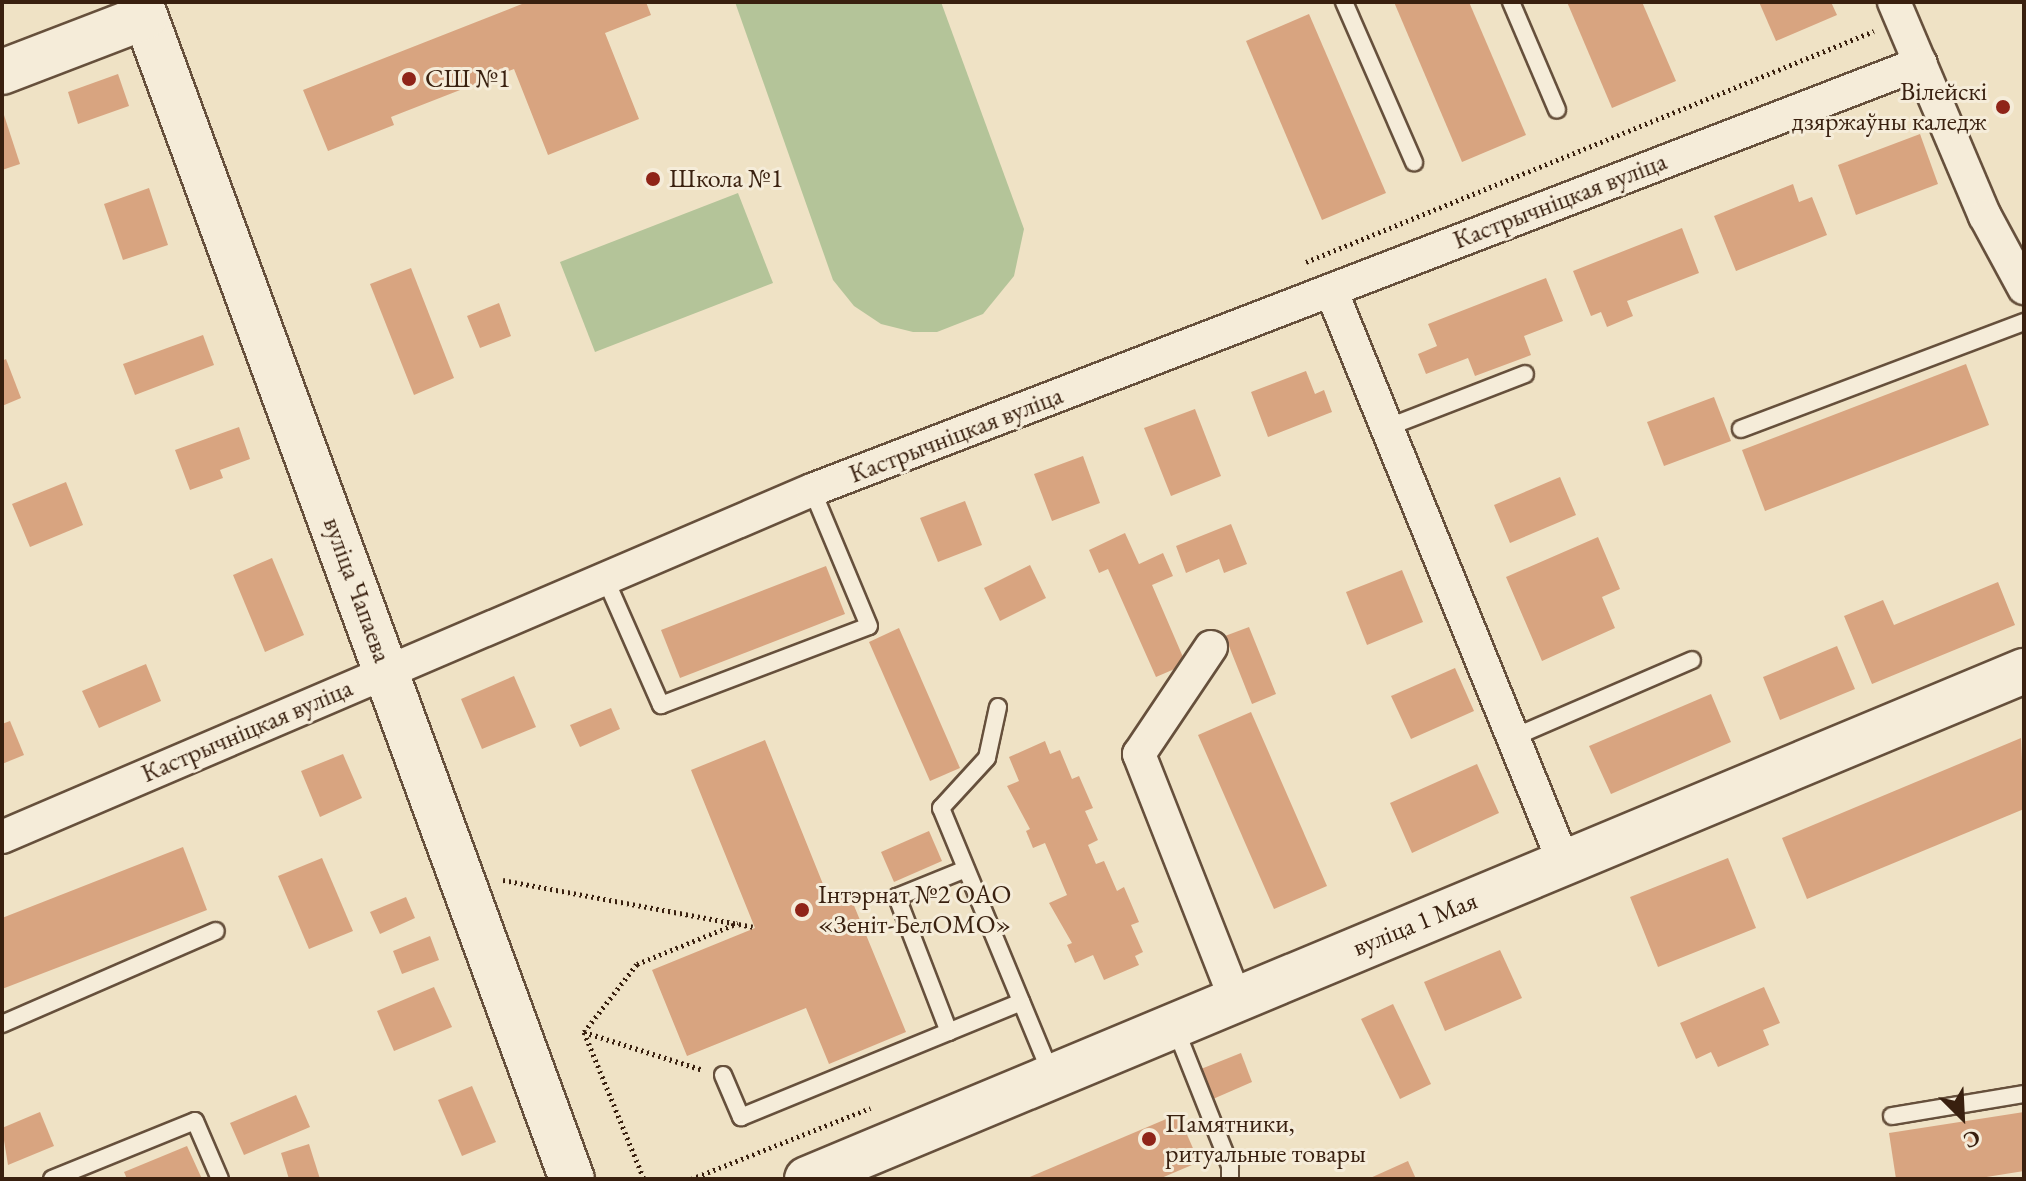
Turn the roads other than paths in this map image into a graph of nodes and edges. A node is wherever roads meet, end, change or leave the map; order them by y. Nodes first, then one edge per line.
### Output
1 (1344, 2) edge
2 (1511, 2) edge
3 (1894, 2) edge
4 (143, 10) edge
5 (1921, 63) junction
6 (2, 72) edge
7 (1557, 110) dead end
8 (1414, 162) dead end
9 (2024, 288) edge
10 (1331, 290) junction
11 (2024, 322) edge
12 (1525, 374) dead end
13 (1386, 428) junction
14 (1741, 429) dead end
15 (812, 490) junction
16 (605, 578) junction
17 (1211, 647) dead end
18 (1692, 660) dead end
19 (2024, 671) edge
20 (386, 672) junction
21 (998, 707) dead end
22 (1512, 738) junction
23 (2, 837) edge
24 (1564, 863) junction
25 (966, 869) junction
26 (216, 931) dead end
27 (1235, 998) junction
28 (1021, 1002) junction
29 (2, 1024) edge
30 (1174, 1024) junction
31 (949, 1032) junction
32 (723, 1075) road end
33 (1052, 1076) junction
34 (2024, 1094) edge
35 (1892, 1116) dead end
36 (52, 1179) edge
37 (220, 1179) edge
38 (572, 1179) edge
39 (807, 1179) edge
40 (1230, 1179) edge

1 - 8 lane
2 - 7 lane
3 - 5 street
4 - 6 main road
4 - 20 main road, вуліца Чапаева
5 - 9 street
5 - 10 street, Кастрычніцкая вуліца
10 - 13 street
10 - 15 street, Кастрычніцкая вуліца
11 - 14 lane
12 - 13 lane
13 - 22 street
15 - 16 street, Кастрычніцкая вуліца
15 - 16 lane
16 - 20 street, Кастрычніцкая вуліца
17 - 27 street
18 - 22 lane
19 - 24 main road, вуліца 1 Мая
20 - 23 street, Кастрычніцкая вуліца
20 - 38 main road, вуліца Чапаева
21 - 25 lane
22 - 24 street
24 - 27 main road, вуліца 1 Мая
25 - 28 lane
25 - 31 lane
26 - 29 lane
27 - 30 main road, вуліца 1 Мая
28 - 31 lane
28 - 33 lane
30 - 33 main road, вуліца 1 Мая
30 - 40 lane
31 - 32 lane
33 - 39 main road, вуліца 1 Мая
34 - 35 lane
36 - 37 lane

